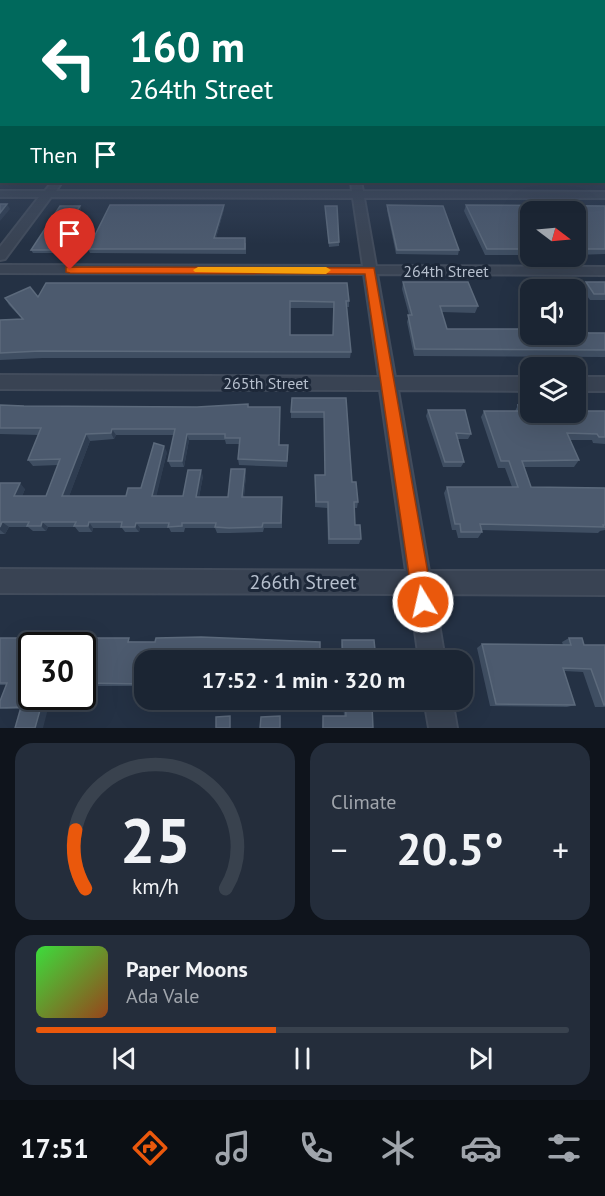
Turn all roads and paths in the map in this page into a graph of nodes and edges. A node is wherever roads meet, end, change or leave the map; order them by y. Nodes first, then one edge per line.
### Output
1 (56, 183) edge
2 (357, 188) edge
3 (0, 194) edge
4 (48, 194) junction
5 (605, 195) edge
6 (0, 256) edge
7 (0, 269) edge
8 (370, 270) junction
9 (605, 271) edge
10 (0, 382) edge
11 (388, 384) junction
12 (520, 384) edge
13 (586, 384) edge
14 (605, 384) edge
15 (0, 581) edge
16 (420, 582) junction
17 (605, 583) edge
18 (430, 650) edge
19 (440, 710) edge
20 (443, 728) edge

1 - 4 street
2 - 4 street
2 - 5 street
2 - 8 street
3 - 4 street
4 - 6 street
7 - 8 street, 264th Street
8 - 9 street, 264th Street
8 - 11 street
10 - 11 street, 265th Street
11 - 12 street, 265th Street
11 - 16 street
13 - 14 street
15 - 16 street, 266th Street
16 - 17 street, 266th Street
16 - 18 street
19 - 20 street

